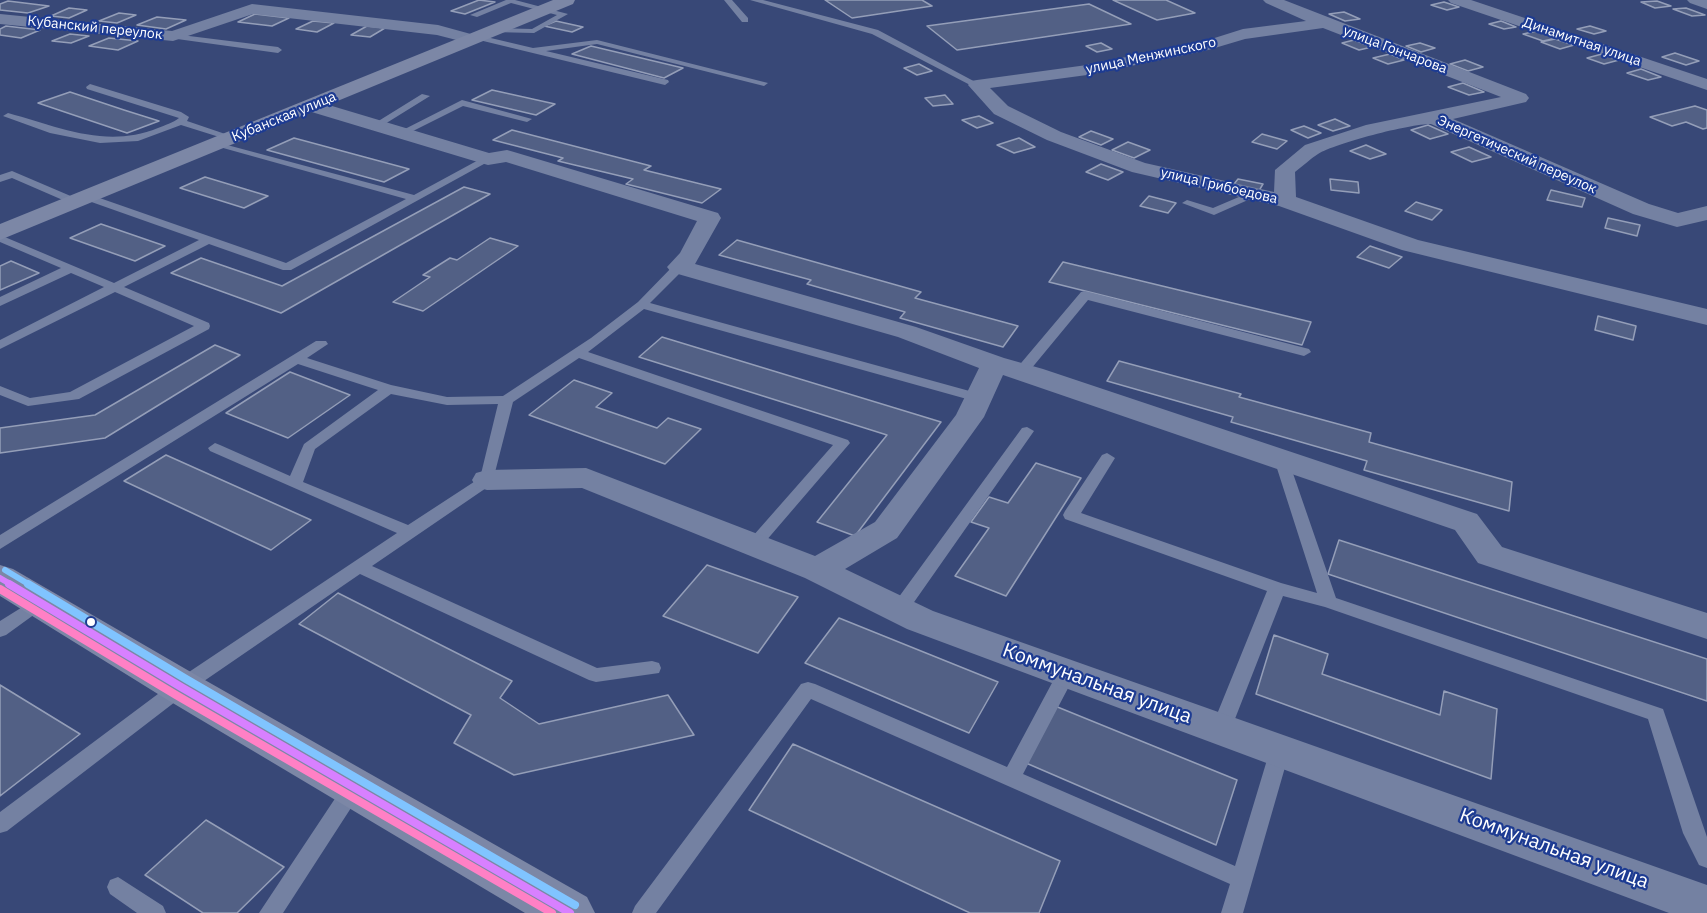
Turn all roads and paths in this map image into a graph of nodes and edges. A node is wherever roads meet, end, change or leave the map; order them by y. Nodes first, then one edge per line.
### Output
1 (567, 0) edge
2 (728, 0) edge
3 (754, 0) edge
4 (1271, 0) edge
5 (1456, 0) edge
6 (1695, 0) edge
7 (1707, 4) edge
8 (546, 9) junction
9 (474, 15) dead end
10 (0, 19) edge
11 (745, 20) dead end
12 (1324, 23) junction
13 (481, 35) junction
14 (173, 36) junction
15 (278, 50) dead end
16 (534, 50) junction
17 (665, 82) dead end
18 (764, 83) dead end
19 (977, 85) junction
20 (1707, 85) edge
21 (90, 87) dead end
22 (425, 96) dead end
23 (312, 106) junction
24 (8, 116) dead end
25 (1434, 118) junction
26 (527, 119) dead end
27 (181, 122) junction
28 (389, 129) junction
29 (225, 141) junction
30 (488, 159) junction
31 (0, 179) edge
32 (1253, 194) junction
33 (414, 198) junction
34 (81, 200) junction
35 (1285, 201) junction
36 (1187, 203) dead end
37 (1707, 213) edge
38 (0, 233) edge
39 (0, 238) edge
40 (208, 240) junction
41 (679, 267) junction
42 (70, 268) junction
43 (113, 287) junction
44 (0, 302) edge
45 (642, 305) junction
46 (1707, 317) edge
47 (321, 344) dead end
48 (0, 345) edge
49 (1304, 352) dead end
50 (578, 353) junction
51 (296, 360) junction
52 (1008, 368) junction
53 (388, 389) junction
54 (0, 390) edge
55 (979, 398) junction
56 (506, 400) junction
57 (1027, 431) dead end
58 (215, 448) dead end
59 (1107, 458) dead end
60 (1282, 459) junction
61 (487, 480) junction
62 (294, 484) junction
63 (409, 532) junction
64 (0, 543) edge
65 (753, 545) junction
66 (357, 566) junction
67 (817, 570) junction
68 (0, 578) edge
69 (1277, 588) junction
70 (40, 602) junction
71 (1329, 602) junction
72 (899, 610) junction
73 (1707, 626) edge
74 (0, 630) edge
75 (652, 668) dead end
76 (1067, 673) junction
77 (181, 687) junction
78 (1221, 729) junction
79 (1280, 750) junction
80 (1011, 778) junction
81 (354, 788) junction
82 (0, 824) edge
83 (1707, 858) edge
84 (1242, 879) junction
85 (118, 887) dead end
86 (1707, 906) edge
87 (155, 913) edge
88 (270, 913) edge
89 (570, 913) edge
90 (644, 913) edge
91 (1232, 913) edge

1 - 8 street, Кубанская улица
2 - 11 lane
3 - 19 lane, улица Грибоедова
4 - 12 street, улица Гончарова
5 - 20 street, Динамитная улица
6 - 7 street
8 - 9 lane
8 - 13 street, Кубанская улица
10 - 14 street, Кубанский переулок
12 - 19 street, улица Менжинского
12 - 25 street, улица Гончарова
13 - 14 street, Кубанский переулок
13 - 16 lane
13 - 23 street, Кубанская улица
14 - 15 lane
16 - 17 lane
16 - 18 lane
19 - 32 street, улица Грибоедова
21 - 27 lane
22 - 28 lane
23 - 28 street
23 - 29 street, Кубанская улица
24 - 27 lane
25 - 35 street, Энергетический переулок
25 - 37 street, Энергетический переулок
26 - 28 lane
27 - 29 lane
28 - 30 street
29 - 33 lane
29 - 34 street, Кубанская улица
30 - 33 lane
30 - 41 street
31 - 34 lane
32 - 35 street, улица Грибоедова
32 - 36 lane
33 - 40 lane
34 - 38 street, Кубанская улица
34 - 40 lane
35 - 46 street, улица Грибоедова
39 - 42 lane
40 - 43 lane
41 - 45 lane
41 - 52 street
42 - 43 lane
42 - 44 lane
43 - 48 lane
43 - 54 lane
45 - 50 lane
45 - 55 lane
47 - 51 lane
49 - 52 lane
50 - 56 lane
50 - 65 lane
51 - 53 lane
51 - 64 lane
52 - 55 street
52 - 60 street
53 - 56 lane
53 - 62 lane
55 - 67 street
56 - 61 lane
57 - 72 lane
58 - 62 lane
59 - 69 lane
60 - 71 lane
60 - 73 street
61 - 63 lane
61 - 65 street, Коммунальная улица
62 - 63 lane
63 - 66 lane
65 - 67 street, Коммунальная улица
66 - 75 lane
66 - 77 lane
67 - 72 street, Коммунальная улица
68 - 70 street
69 - 71 lane
69 - 78 lane
70 - 74 lane
70 - 77 street
71 - 83 lane
72 - 76 street, Коммунальная улица
76 - 78 street, Коммунальная улица
76 - 80 lane
77 - 81 street
77 - 82 lane
78 - 79 street, Коммунальная улица
79 - 84 lane
79 - 86 street, Коммунальная улица
80 - 84 lane
80 - 90 lane
81 - 88 lane
81 - 89 street
84 - 91 lane
85 - 87 lane

